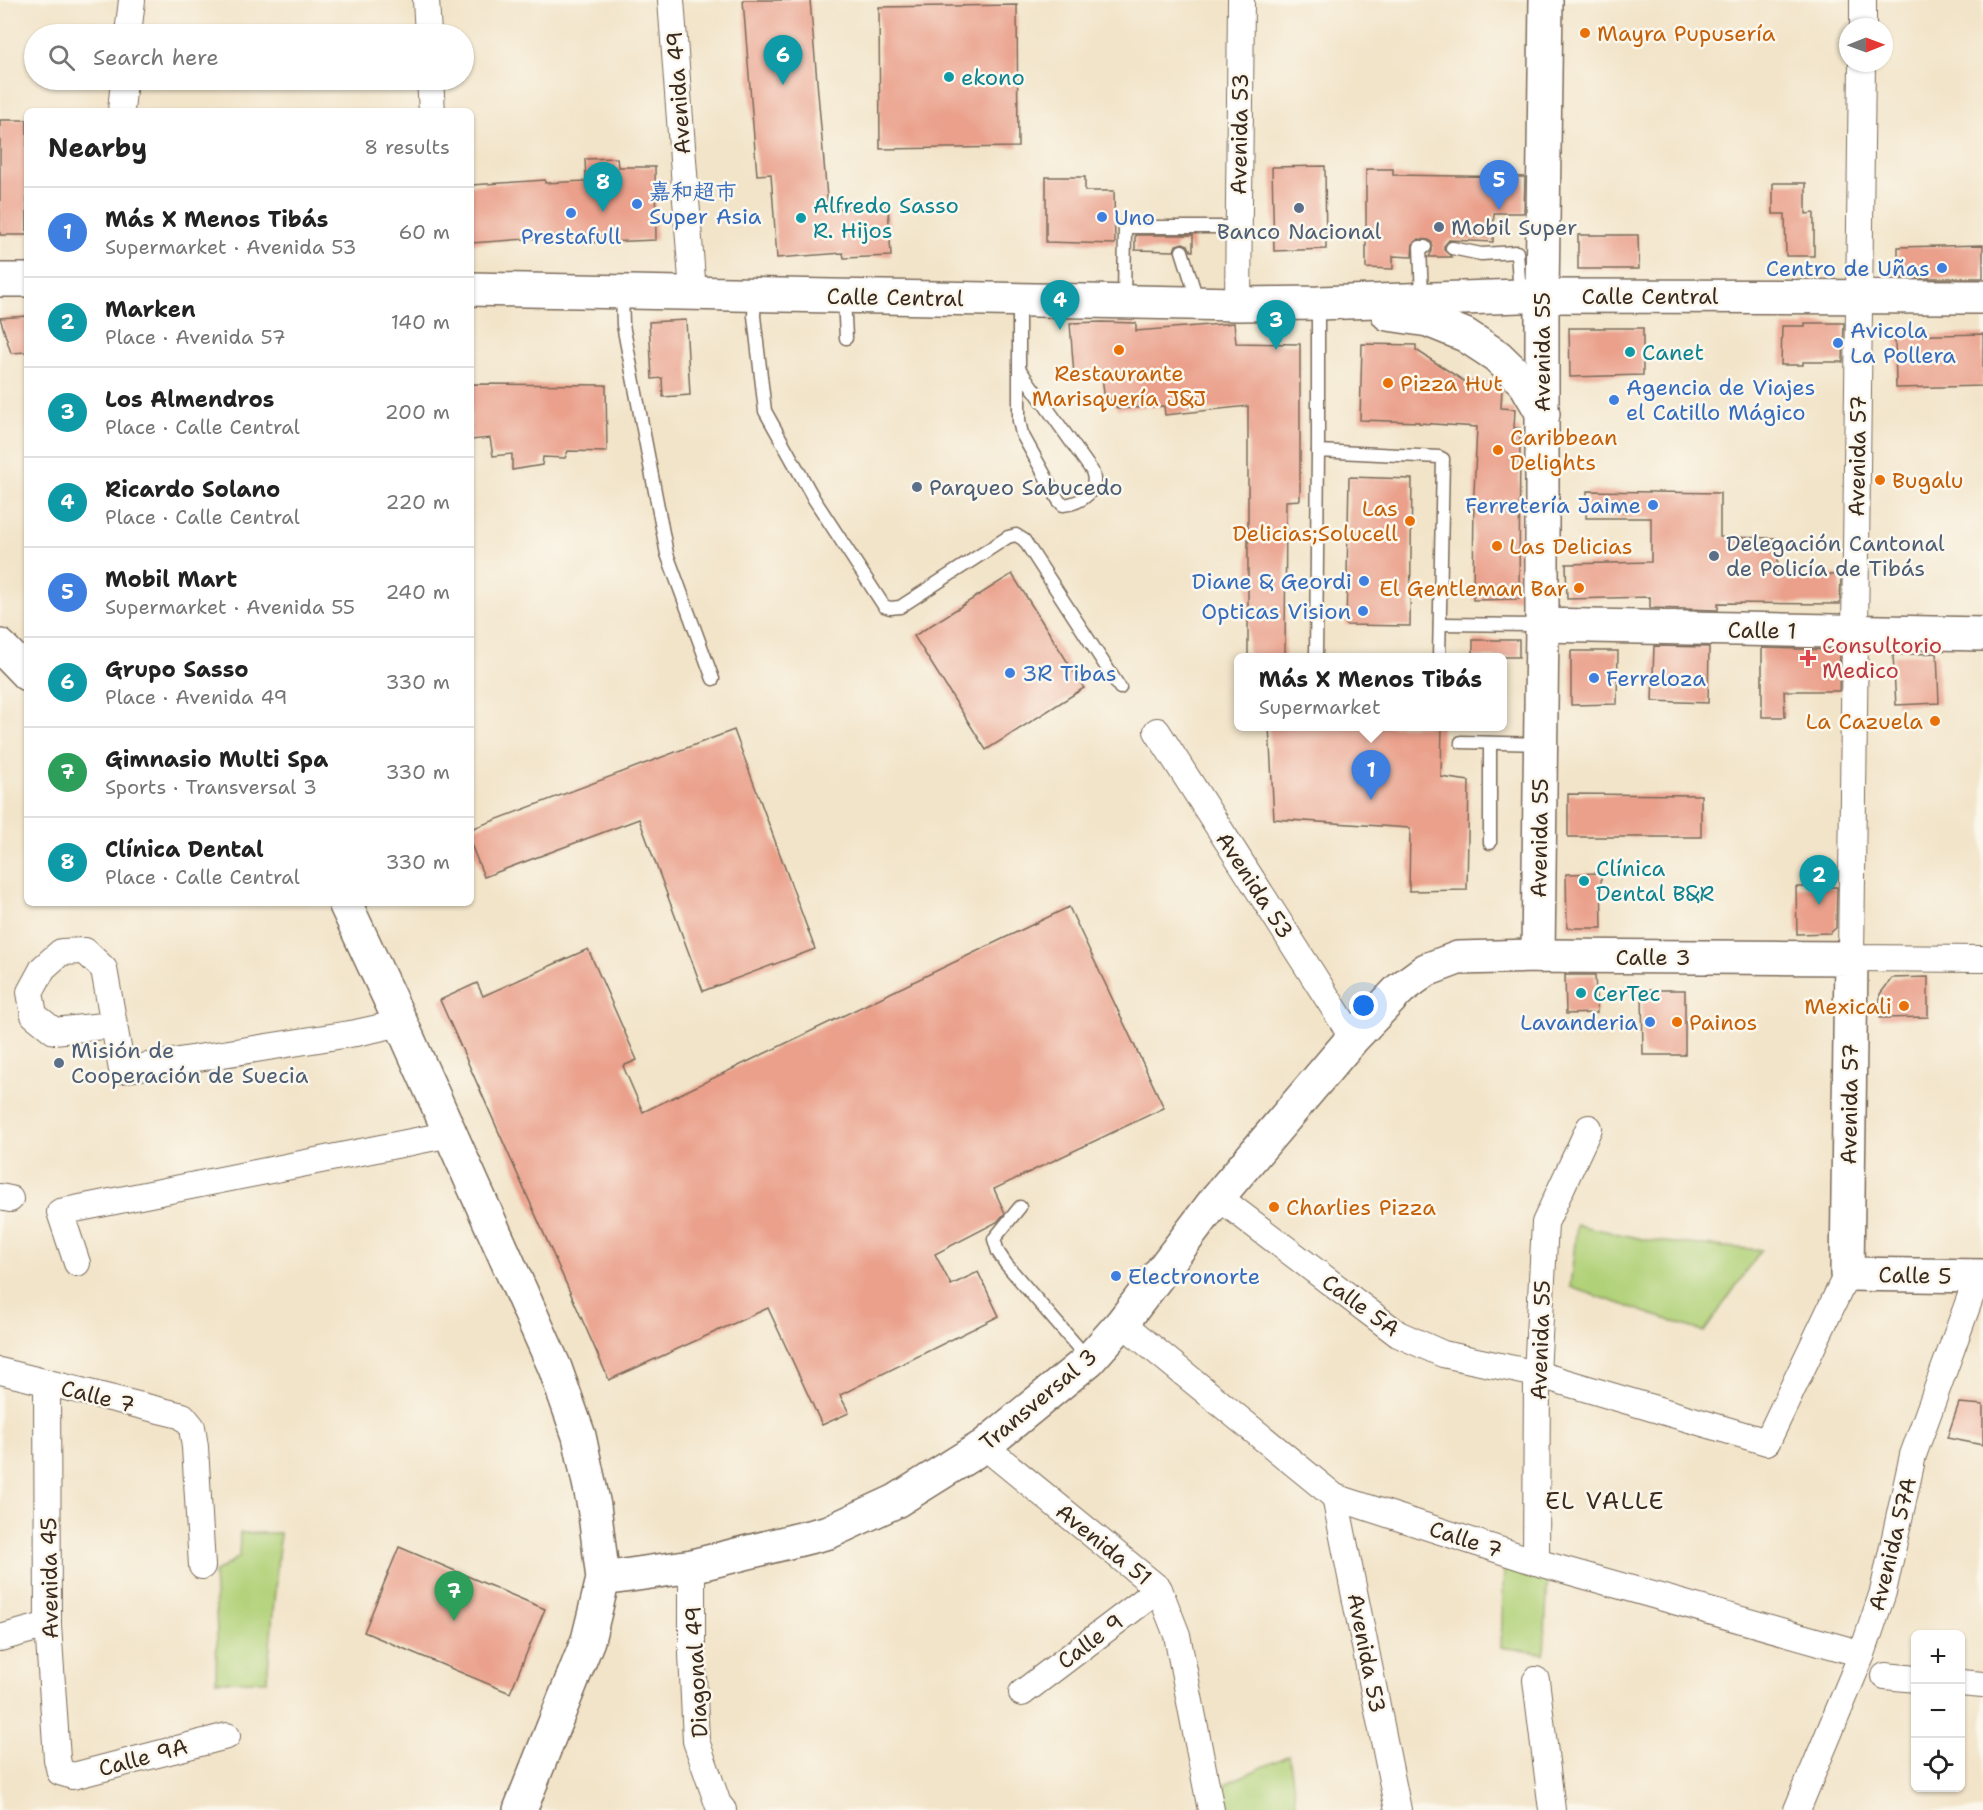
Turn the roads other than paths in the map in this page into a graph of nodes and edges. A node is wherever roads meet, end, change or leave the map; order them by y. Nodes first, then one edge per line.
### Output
1 (132, 0) edge
2 (426, 0) edge
3 (671, 0) edge
4 (1241, 0) edge
5 (1546, 0) edge
6 (1863, 0) edge
7 (1863, 18) edge
8 (129, 24) edge
9 (427, 24) edge
10 (1862, 72) edge
11 (123, 90) edge
12 (431, 90) edge
13 (121, 108) edge
14 (432, 108) edge
15 (1238, 227) junction
16 (1425, 247) dead end
17 (1452, 248) dead end
18 (1182, 251) dead end
19 (0, 280) edge
20 (24, 280) edge
21 (474, 289) edge
22 (622, 292) junction
23 (693, 293) junction
24 (755, 295) junction
25 (844, 296) junction
26 (1531, 296) junction
27 (1860, 297) junction
28 (1983, 297) edge
29 (1422, 298) junction
30 (1019, 299) junction
31 (1124, 302) junction
32 (1199, 303) junction
33 (1318, 303) junction
34 (1238, 304) junction
35 (846, 338) dead end
36 (1020, 370) junction
37 (1543, 414) junction
38 (1318, 451) junction
39 (1440, 624) junction
40 (1542, 625) junction
41 (1855, 632) junction
42 (1983, 634) edge
43 (0, 646) edge
44 (1316, 653) edge
45 (1439, 653) edge
46 (24, 671) edge
47 (713, 679) dead end
48 (1120, 688) dead end
49 (1157, 731) dead end
50 (1461, 742) dead end
51 (1490, 743) junction
52 (1540, 744) junction
53 (1490, 843) dead end
54 (346, 906) edge
55 (1538, 956) junction
56 (1851, 958) junction
57 (1983, 959) edge
58 (401, 1023) junction
59 (113, 1025) dead end
60 (1353, 1038) junction
61 (1588, 1128) dead end
62 (451, 1134) junction
63 (1218, 1197) junction
64 (1020, 1207) dead end
65 (76, 1263) dead end
66 (1847, 1274) junction
67 (1980, 1276) edge
68 (1122, 1323) junction
69 (1089, 1360) junction
70 (0, 1371) edge
71 (1537, 1374) junction
72 (47, 1384) junction
73 (1767, 1442) joint
74 (984, 1446) junction
75 (1335, 1497) junction
76 (1536, 1562) junction
77 (202, 1566) dead end
78 (692, 1566) junction
79 (603, 1579) junction
80 (1159, 1589) junction
81 (48, 1625) junction
82 (0, 1638) edge
83 (1862, 1654) junction
84 (1885, 1676) dead end
85 (1911, 1679) edge
86 (1536, 1680) dead end
87 (1965, 1683) edge
88 (1983, 1685) edge
89 (1022, 1693) dead end
90 (227, 1736) dead end
91 (60, 1772) joint
92 (520, 1810) edge
93 (723, 1810) edge
94 (1211, 1810) edge
95 (1398, 1810) edge
96 (1552, 1810) edge
97 (1797, 1810) edge

1 - 8 street
2 - 9 street
3 - 23 street, Avenida 49
4 - 15 street, Avenida 53
5 - 26 main road, Avenida 55
6 - 7 street
10 - 27 street, Avenida 57
11 - 13 street
12 - 14 street
15 - 31 lane
15 - 34 street, Avenida 53
16 - 29 lane
17 - 26 lane
18 - 32 lane
19 - 20 main road
21 - 22 main road, Calle Central
22 - 23 main road, Calle Central
22 - 47 lane
23 - 24 main road, Calle Central
24 - 25 main road, Calle Central
24 - 48 lane
25 - 30 main road, Calle Central
25 - 35 lane
26 - 27 main road, Calle Central
26 - 29 main road, Calle Central
26 - 37 main road, Avenida 55
27 - 28 main road, Calle Central
27 - 41 street, Avenida 57
29 - 33 main road, Calle Central
30 - 31 main road, Calle Central
30 - 36 lane
31 - 32 main road, Calle Central
32 - 34 main road, Calle Central
33 - 34 main road, Calle Central
33 - 37 main road, Calle Central
33 - 38 lane
36 - 36 lane
37 - 40 main road, Avenida 55
38 - 39 lane
38 - 44 lane
39 - 40 lane
39 - 45 lane
40 - 41 main road, Calle 1
40 - 52 main road, Avenida 55
41 - 42 main road, Calle 1
41 - 56 street, Avenida 57
43 - 46 main road
49 - 60 street, Avenida 53
50 - 51 lane
51 - 52 lane
51 - 53 lane
52 - 55 main road, Avenida 55
54 - 58 main road
55 - 56 main road, Calle 3
55 - 60 main road, Calle 3
56 - 57 street, Calle 3
56 - 66 main road, Avenida 57
58 - 59 street
58 - 62 main road
60 - 63 main road, Transversal 3
61 - 71 street, Avenida 55
62 - 65 street
62 - 79 main road
63 - 68 main road, Transversal 3
63 - 71 street, Calle 5A
64 - 69 lane
66 - 67 main road, Calle 5
66 - 73 street, Avenida 57
67 - 83 street, Avenida 57A
68 - 69 main road, Transversal 3
68 - 75 street, Calle 7
69 - 74 main road, Transversal 3
70 - 72 street, Calle 7
71 - 73 street, Calle 5A
71 - 76 street, Avenida 55
72 - 77 street, Calle 7
72 - 81 street, Avenida 45
74 - 78 main road, Transversal 3
74 - 80 street, Avenida 51
75 - 76 street, Calle 7
75 - 95 street, Avenida 53
76 - 83 street, Calle 7
78 - 79 main road, Transversal 3
78 - 93 street, Diagonal 49
79 - 92 main road
80 - 89 street, Calle 9
80 - 94 street, Avenida 51
81 - 82 street
81 - 91 street, Avenida 45
83 - 97 street, Avenida 57A
84 - 85 street
86 - 96 street
87 - 88 street
90 - 91 street, Calle 9A

